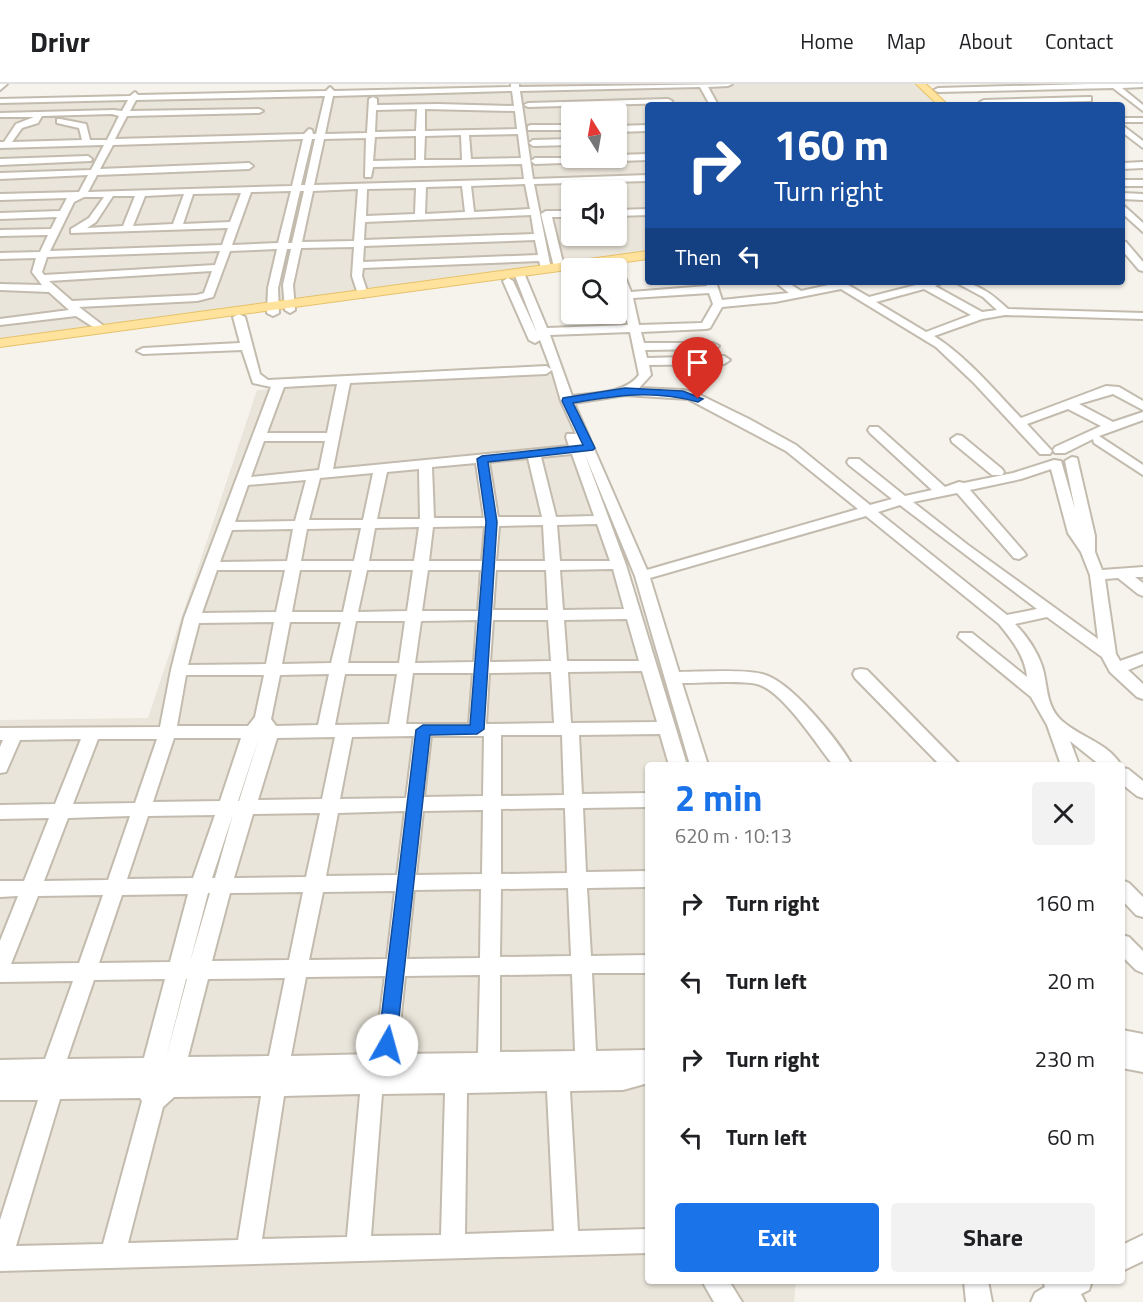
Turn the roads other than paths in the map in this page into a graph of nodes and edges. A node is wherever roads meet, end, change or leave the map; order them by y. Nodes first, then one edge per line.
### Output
1 (3, 84) edge
2 (161, 84) edge
3 (559, 84) edge
4 (728, 84) edge
5 (912, 84) edge
6 (703, 85) edge
7 (1073, 85) edge
8 (1114, 85) edge
9 (1143, 85) edge
10 (521, 86) edge
11 (661, 86) junction
12 (929, 86) edge
13 (1004, 86) edge
14 (1038, 86) edge
15 (968, 87) edge
16 (0, 88) edge
17 (235, 88) edge
18 (330, 91) junction
19 (374, 92) junction
20 (158, 93) junction
21 (276, 94) junction
22 (128, 96) junction
23 (1129, 97) junction
24 (1143, 97) edge
25 (0, 99) edge
26 (669, 102) edge
27 (712, 102) edge
28 (941, 102) edge
29 (950, 102) edge
30 (984, 102) edge
31 (1021, 102) edge
32 (1056, 102) edge
33 (1091, 102) edge
34 (421, 106) junction
35 (523, 107) junction
36 (645, 107) edge
37 (373, 108) junction
38 (468, 108) junction
39 (561, 108) edge
40 (1132, 108) dead end
41 (1143, 108) edge
42 (258, 111) junction
43 (124, 114) junction
44 (0, 115) edge
45 (628, 117) joint
46 (38, 118) junction
47 (1125, 120) edge
48 (1143, 120) edge
49 (172, 125) junction
50 (645, 125) edge
51 (106, 127) junction
52 (561, 128) edge
53 (526, 129) junction
54 (1125, 130) edge
55 (309, 131) junction
56 (467, 131) junction
57 (1125, 131) edge
58 (1143, 131) edge
59 (421, 132) junction
60 (371, 133) junction
61 (320, 135) junction
62 (243, 138) junction
63 (86, 140) junction
64 (110, 141) junction
65 (155, 141) junction
66 (561, 142) edge
67 (4, 143) edge
68 (533, 143) junction
69 (1125, 143) edge
70 (1142, 144) edge
71 (151, 152) dead end
72 (0, 156) edge
73 (561, 156) edge
74 (627, 156) edge
75 (645, 157) edge
76 (88, 159) junction
77 (1143, 159) edge
78 (1125, 160) edge
79 (531, 161) junction
80 (0, 162) edge
81 (467, 162) junction
82 (420, 163) junction
83 (369, 165) junction
84 (1126, 165) edge
85 (1143, 165) edge
86 (249, 166) junction
87 (94, 172) junction
88 (80, 173) junction
89 (0, 176) edge
90 (645, 176) edge
91 (645, 176) edge
92 (1143, 177) edge
93 (533, 179) junction
94 (596, 179) joint
95 (466, 183) junction
96 (1125, 183) edge
97 (1143, 183) edge
98 (366, 184) junction
99 (421, 184) junction
100 (1125, 185) edge
101 (297, 186) junction
102 (309, 186) junction
103 (247, 187) junction
104 (0, 192) edge
105 (83, 192) junction
106 (189, 192) junction
107 (141, 193) junction
108 (110, 194) junction
109 (70, 195) junction
110 (0, 197) edge
111 (1139, 197) edge
112 (1125, 208) edge
113 (1143, 208) edge
114 (1125, 210) edge
115 (535, 212) junction
116 (645, 212) edge
117 (627, 213) edge
118 (63, 214) junction
119 (470, 214) junction
120 (546, 214) junction
121 (561, 214) edge
122 (0, 216) edge
123 (420, 216) junction
124 (361, 219) junction
125 (1139, 221) edge
126 (235, 225) junction
127 (177, 227) junction
128 (127, 229) junction
129 (1143, 229) edge
130 (74, 231) junction
131 (0, 233) edge
132 (52, 234) junction
133 (540, 237) junction
134 (359, 243) junction
135 (296, 245) junction
136 (283, 246) junction
137 (1125, 246) edge
138 (1125, 247) edge
139 (226, 248) junction
140 (1143, 248) edge
141 (42, 254) junction
142 (645, 255) edge
143 (0, 256) edge
144 (645, 262) edge
145 (1141, 264) edge
146 (358, 265) junction
147 (550, 265) junction
148 (627, 265) edge
149 (219, 268) junction
150 (561, 274) edge
151 (516, 277) junction
152 (40, 279) junction
153 (785, 285) edge
154 (835, 285) edge
155 (841, 285) edge
156 (918, 285) edge
157 (923, 285) edge
158 (966, 285) edge
159 (151, 286) junction
160 (712, 286) edge
161 (0, 287) edge
162 (664, 287) edge
163 (52, 289) junction
164 (95, 289) junction
165 (363, 294) junction
166 (627, 295) edge
167 (800, 295) junction
168 (870, 300) junction
169 (718, 304) junction
170 (74, 308) junction
171 (289, 308) junction
172 (272, 310) junction
173 (627, 310) edge
174 (1005, 312) junction
175 (981, 316) junction
176 (1143, 316) edge
177 (239, 317) junction
178 (0, 322) edge
179 (101, 329) junction
180 (634, 330) junction
181 (543, 332) junction
182 (927, 335) junction
183 (0, 343) edge
184 (246, 346) junction
185 (713, 346) dead end
186 (638, 347) junction
187 (0, 350) edge
188 (143, 351) dead end
189 (724, 360) dead end
190 (643, 362) junction
191 (546, 370) junction
192 (344, 381) junction
193 (279, 383) junction
194 (625, 391) junction
195 (567, 401) junction
196 (1071, 405) junction
197 (1143, 406) edge
198 (1143, 417) edge
199 (1018, 420) junction
200 (1117, 425) junction
201 (874, 430) dead end
202 (259, 437) junction
203 (333, 437) junction
204 (957, 439) dead end
205 (1099, 440) junction
206 (584, 449) junction
207 (534, 454) junction
208 (1057, 457) junction
209 (482, 459) junction
210 (854, 462) dead end
211 (425, 464) junction
212 (381, 469) junction
213 (1143, 471) edge
214 (998, 472) junction
215 (319, 475) junction
216 (242, 482) junction
217 (954, 489) junction
218 (904, 500) junction
219 (868, 512) junction
220 (604, 520) junction
221 (550, 521) junction
222 (492, 522) junction
223 (427, 523) junction
224 (368, 524) junction
225 (301, 525) junction
226 (226, 526) junction
227 (1019, 555) dead end
228 (489, 565) junction
229 (553, 565) junction
230 (619, 565) junction
231 (211, 566) junction
232 (293, 566) junction
233 (360, 566) junction
234 (421, 566) junction
235 (1143, 572) edge
236 (1121, 573) junction
237 (1097, 575) junction
238 (642, 576) junction
239 (1143, 591) edge
240 (1052, 611) junction
241 (633, 614) junction
242 (485, 615) junction
243 (556, 615) junction
244 (349, 616) junction
245 (414, 616) junction
246 (283, 617) junction
247 (192, 618) junction
248 (1004, 621) junction
249 (966, 636) dead end
250 (1143, 658) edge
251 (1112, 661) junction
252 (559, 666) junction
253 (648, 666) junction
254 (482, 667) junction
255 (339, 668) junction
256 (406, 668) junction
257 (273, 669) junction
258 (179, 670) junction
259 (861, 674) dead end
260 (671, 677) junction
261 (1038, 693) junction
262 (1143, 693) edge
263 (1055, 725) junction
264 (262, 727) junction
265 (667, 728) junction
266 (485, 729) junction
267 (566, 729) junction
268 (397, 730) junction
269 (423, 730) junction
270 (335, 731) junction
271 (168, 732) junction
272 (92, 733) junction
273 (7, 734) edge
274 (677, 762) edge
275 (698, 762) edge
276 (841, 762) edge
277 (951, 762) edge
278 (1069, 762) edge
279 (1108, 762) edge
280 (0, 767) edge
281 (1131, 777) edge
282 (1143, 791) edge
283 (645, 800) edge
284 (573, 801) junction
285 (492, 803) junction
286 (415, 804) junction
287 (330, 806) junction
288 (225, 808) junction
289 (245, 808) junction
290 (141, 810) junction
291 (61, 811) junction
292 (0, 812) edge
293 (645, 879) edge
294 (577, 880) junction
295 (491, 881) junction
296 (406, 883) junction
297 (314, 884) junction
298 (222, 885) junction
299 (200, 886) junction
300 (115, 887) junction
301 (31, 888) junction
302 (0, 889) edge
303 (1125, 891) edge
304 (1143, 909) edge
305 (1125, 946) edge
306 (645, 964) edge
307 (582, 965) junction
308 (1143, 965) edge
309 (0, 966) edge
310 (490, 966) junction
311 (1125, 966) edge
312 (396, 968) junction
313 (297, 969) junction
314 (176, 971) junction
315 (199, 971) junction
316 (86, 972) junction
317 (0, 974) edge
318 (1125, 1041) edge
319 (1143, 1044) edge
320 (1125, 1059) edge
321 (645, 1060) edge
322 (586, 1061) junction
323 (1143, 1062) edge
324 (489, 1063) junction
325 (385, 1064) junction
326 (0, 1070) edge
327 (645, 1074) edge
328 (276, 1076) junction
329 (52, 1079) junction
330 (558, 1081) junction
331 (159, 1082) junction
332 (456, 1082) junction
333 (372, 1084) junction
334 (0, 1089) edge
335 (645, 1241) edge
336 (567, 1243) junction
337 (453, 1246) junction
338 (1143, 1247) edge
339 (358, 1249) junction
340 (248, 1252) junction
341 (112, 1256) junction
342 (1125, 1257) edge
343 (0, 1259) edge
344 (716, 1284) edge
345 (976, 1284) edge
346 (729, 1302) edge
347 (979, 1302) edge

1 - 16 street
2 - 20 street
3 - 10 street
4 - 6 street
5 - 12 street
6 - 11 street
6 - 27 street
7 - 8 street
7 - 14 street
7 - 33 street
8 - 9 street
8 - 23 street
10 - 11 street
10 - 18 street
10 - 19 street
10 - 35 street
11 - 26 street
12 - 15 street
12 - 28 main road
12 - 29 main road
13 - 14 street
13 - 15 street
13 - 31 street
14 - 32 street
15 - 30 street
17 - 18 street
17 - 20 street
18 - 19 street
18 - 21 street
18 - 61 street
19 - 37 street
20 - 22 street
21 - 22 street
21 - 42 street
22 - 25 street
22 - 43 street
22 - 51 street
23 - 24 street
23 - 41 street
34 - 37 street
34 - 38 street
34 - 59 street
35 - 38 street
35 - 39 street
35 - 53 street
36 - 45 street
37 - 60 street
38 - 56 street
40 - 41 street
42 - 49 street
42 - 62 street
43 - 49 street
43 - 51 street
43 - 64 street
44 - 46 street
45 - 50 street
46 - 51 street
46 - 63 street
46 - 67 street
47 - 48 street
49 - 62 street
49 - 64 street
51 - 63 street
51 - 64 street
51 - 67 street
51 - 76 street
52 - 53 street
53 - 56 street
53 - 68 street
53 - 79 street
54 - 58 street
55 - 61 street
55 - 62 street
55 - 101 street
56 - 59 street
56 - 81 street
57 - 70 street
59 - 60 street
59 - 82 street
60 - 61 street
60 - 83 street
61 - 102 street
62 - 65 street
62 - 86 street
63 - 67 street
64 - 65 street
64 - 87 street
65 - 71 street
66 - 68 street
67 - 72 street
68 - 79 street
69 - 70 street
73 - 79 street
74 - 75 street
76 - 80 street
76 - 88 street
77 - 78 street
79 - 81 street
79 - 93 street
81 - 82 street
82 - 83 street
83 - 98 street
84 - 85 street
84 - 92 street
86 - 87 street
86 - 103 street
87 - 88 street
87 - 105 street
88 - 89 street
88 - 109 street
90 - 93 street
91 - 94 street
93 - 94 street
93 - 95 street
93 - 98 street
93 - 115 street
93 - 120 street
95 - 99 street
95 - 119 street
96 - 97 street
98 - 99 street
98 - 102 street
98 - 124 street
99 - 123 street
100 - 111 street
101 - 102 street
101 - 103 street
101 - 136 street
102 - 135 street
103 - 105 street
103 - 106 street
103 - 126 street
104 - 109 street
105 - 108 street
105 - 109 street
106 - 107 street
106 - 127 street
107 - 108 street
107 - 128 street
108 - 130 street
109 - 110 street
109 - 118 street
112 - 113 street
114 - 125 street
115 - 119 street
115 - 133 street
116 - 117 street
118 - 122 street
118 - 132 street
119 - 123 street
120 - 121 street
120 - 147 street
123 - 124 street
124 - 134 street
125 - 129 street
126 - 127 street
126 - 139 street
127 - 128 street
128 - 130 street
130 - 132 street
131 - 132 street
132 - 141 street
133 - 134 street
133 - 147 street
134 - 135 street
134 - 146 street
135 - 136 street
135 - 171 street
136 - 139 street
136 - 172 street
137 - 140 street
138 - 145 street
139 - 141 street
139 - 149 street
141 - 143 street
141 - 152 street
142 - 147 main road
144 - 148 main road
146 - 147 street
146 - 165 street
147 - 151 main road
149 - 159 street
149 - 159 street
150 - 151 main road
151 - 165 main road
151 - 171 main road
151 - 181 street
151 - 191 street
152 - 163 street
152 - 164 street
153 - 167 street
154 - 167 street
155 - 168 street
156 - 168 street
157 - 175 street
158 - 174 street
159 - 164 street
159 - 164 street
160 - 162 street
160 - 169 street
161 - 163 street
162 - 166 street
163 - 170 street
164 - 170 street
165 - 171 main road
167 - 169 street
168 - 182 street
169 - 180 street
170 - 178 street
170 - 179 street
171 - 172 main road
172 - 177 main road
172 - 179 main road
173 - 180 street
174 - 175 street
174 - 176 street
175 - 182 street
177 - 184 street
177 - 187 main road
179 - 183 main road
180 - 181 street
180 - 186 street
181 - 195 street
182 - 199 street
184 - 188 street
184 - 193 street
185 - 186 street
186 - 190 street
189 - 190 street
190 - 194 street
191 - 192 street
191 - 206 street
192 - 193 street
192 - 203 street
193 - 202 street
194 - 195 street
194 - 219 street
195 - 206 street
196 - 197 street
196 - 199 street
196 - 200 street
198 - 200 street
199 - 208 street
200 - 205 street
200 - 208 street
201 - 217 street
202 - 203 street
202 - 216 street
203 - 215 street
204 - 214 street
205 - 208 street
205 - 213 street
206 - 207 street
206 - 220 street
206 - 238 street
207 - 209 street
207 - 221 street
208 - 214 street
208 - 217 street
208 - 237 street
209 - 211 street
209 - 222 street
210 - 218 street
211 - 212 street
211 - 223 street
212 - 215 street
212 - 224 street
214 - 217 street
215 - 216 street
215 - 225 street
216 - 226 street
217 - 218 street
217 - 227 street
218 - 219 street
218 - 240 street
219 - 238 street
219 - 248 street
220 - 221 street
220 - 230 street
221 - 222 street
221 - 229 street
222 - 223 street
222 - 228 street
223 - 224 street
223 - 234 street
224 - 225 street
224 - 233 street
225 - 226 street
225 - 232 street
226 - 231 street
228 - 229 street
228 - 234 street
228 - 242 street
229 - 230 street
229 - 243 street
230 - 241 street
231 - 232 street
231 - 247 street
232 - 233 street
232 - 246 street
233 - 234 street
233 - 244 street
234 - 245 street
235 - 236 street
236 - 237 street
236 - 239 street
237 - 251 street
238 - 260 street
240 - 248 street
240 - 251 street
241 - 243 street
241 - 253 street
242 - 243 street
242 - 245 street
242 - 254 street
243 - 252 street
244 - 245 street
244 - 246 street
244 - 255 street
245 - 256 street
246 - 247 street
246 - 257 street
247 - 258 street
248 - 261 street
249 - 261 street
250 - 251 street
251 - 262 street
252 - 253 street
252 - 254 street
252 - 267 street
253 - 265 street
254 - 256 street
254 - 266 street
255 - 256 street
255 - 257 street
255 - 270 street
256 - 268 street
257 - 258 street
257 - 264 street
258 - 271 street
259 - 277 street
260 - 275 street
260 - 276 street
261 - 263 street
263 - 278 street
263 - 279 street
264 - 270 street
264 - 271 street
264 - 288 street
264 - 289 street
265 - 267 street
265 - 274 street
266 - 267 street
266 - 269 street
266 - 285 street
267 - 284 street
268 - 269 street
268 - 270 street
269 - 286 street
270 - 287 street
271 - 272 street
271 - 290 street
272 - 273 street
272 - 291 street
273 - 280 street
281 - 282 street
283 - 284 street
284 - 285 street
284 - 294 street
285 - 286 street
285 - 295 street
286 - 287 street
286 - 296 street
287 - 289 street
287 - 297 street
288 - 289 street
288 - 290 street
288 - 299 street
289 - 298 street
290 - 291 street
290 - 300 street
291 - 292 street
291 - 301 street
293 - 294 street
294 - 295 street
294 - 307 street
295 - 296 street
295 - 310 street
296 - 297 street
296 - 312 street
297 - 298 street
297 - 313 street
298 - 299 street
298 - 315 street
299 - 300 street
299 - 314 street
300 - 301 street
300 - 316 street
301 - 302 street
301 - 309 street
303 - 304 street
305 - 308 street
306 - 307 street
307 - 310 street
307 - 322 street
308 - 311 street
310 - 312 street
310 - 324 street
312 - 313 street
312 - 325 street
313 - 315 street
313 - 328 street
314 - 315 street
314 - 316 street
314 - 331 street
315 - 331 street
316 - 317 street
316 - 329 street
318 - 319 street
320 - 323 street
321 - 322 street
322 - 324 street
324 - 325 street
325 - 328 street
326 - 329 street
327 - 330 street
328 - 331 street
328 - 333 street
328 - 340 street
329 - 331 street
329 - 334 street
329 - 343 street
330 - 332 street
330 - 336 street
331 - 341 street
332 - 333 street
332 - 337 street
333 - 339 street
335 - 336 street
336 - 337 street
337 - 339 street
338 - 342 street
339 - 340 street
340 - 341 street
341 - 343 street
344 - 346 street
345 - 347 street

